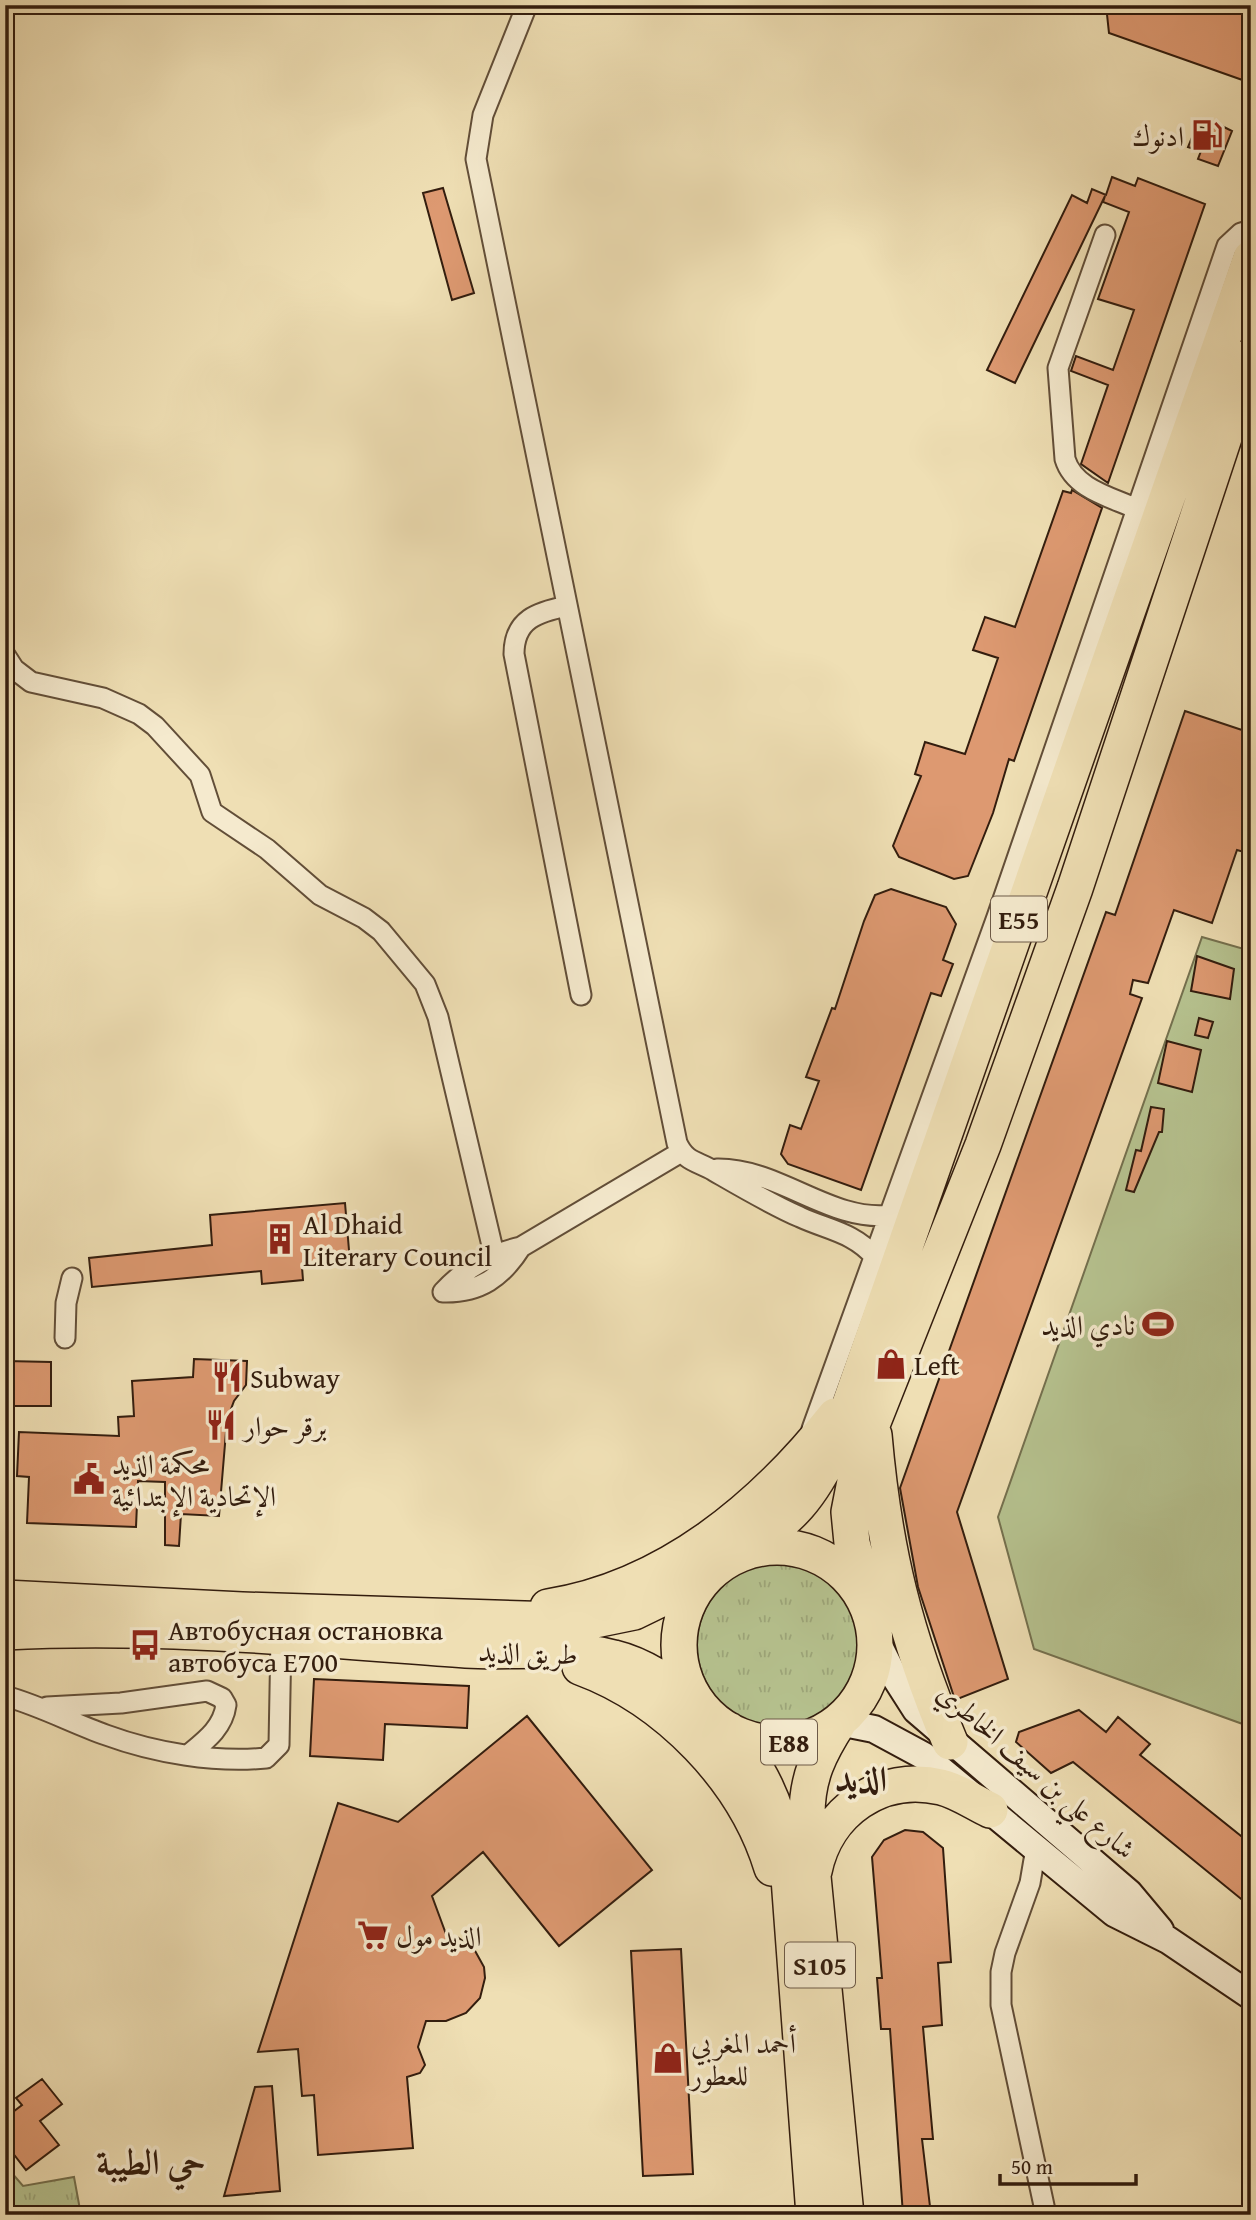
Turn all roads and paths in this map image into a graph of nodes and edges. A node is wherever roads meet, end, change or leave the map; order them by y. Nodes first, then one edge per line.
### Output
1 (527, 5) edge
2 (1251, 230) edge
3 (1105, 236) dead end
4 (1251, 258) edge
5 (1251, 356) edge
6 (1137, 509) junction
7 (568, 606) junction
8 (5, 655) edge
9 (581, 995) dead end
10 (681, 1152) junction
11 (712, 1170) junction
12 (843, 1210) junction
13 (891, 1215) junction
14 (837, 1229) junction
15 (522, 1247) junction
16 (494, 1254) junction
17 (875, 1256) junction
18 (72, 1279) dead end
19 (65, 1338) dead end
20 (844, 1380) junction
21 (873, 1422) junction
22 (743, 1552) junction
23 (704, 1578) junction
24 (5, 1598) edge
25 (482, 1617) junction
26 (874, 1628) junction
27 (5, 1632) edge
28 (281, 1637) junction
29 (512, 1653) junction
30 (5, 1696) edge
31 (43, 1707) junction
32 (701, 1707) junction
33 (839, 1721) junction
34 (729, 1730) junction
35 (950, 1742) junction
36 (188, 1755) junction
37 (990, 1810) junction
38 (1036, 1848) junction
39 (811, 1885) junction
40 (793, 1936) junction
41 (1168, 1940) junction
42 (1251, 1996) edge
43 (814, 2215) edge
44 (846, 2215) edge
45 (1046, 2215) edge

1 - 7 street
2 - 6 street
3 - 6 street
4 - 20 highway, E55
5 - 21 highway, E55
6 - 13 street
7 - 9 street
7 - 10 street
8 - 16 street
10 - 11 street
10 - 15 street
11 - 12 street
11 - 14 street
12 - 13 street
12 - 14 street
13 - 17 street
14 - 17 street
15 - 16 street
15 - 16 street
17 - 20 street
18 - 19 street
20 - 22 highway, E55
20 - 25 highway
21 - 26 highway, E55
21 - 35 highway
22 - 23 highway, E88
22 - 26 highway, E88
23 - 25 highway, طريق الذيد / E88
23 - 32 highway, E88
24 - 25 highway, طريق الذيد / E88
26 - 33 highway, E88
26 - 35 street, شارع علي بن سيف الخاطري
27 - 28 highway, طريق الذيد / E88
28 - 29 highway, طريق الذيد / E88
28 - 36 street
29 - 32 highway, طريق الذيد / E88
29 - 40 highway
30 - 31 street
31 - 36 street
31 - 36 street
32 - 34 highway, E88
33 - 34 highway, E88
33 - 37 street, شارع علي بن سيف الخاطري
33 - 39 highway, S105
34 - 40 highway, S105
35 - 41 street, شارع علي بن سيف الخاطري
37 - 38 street, شارع علي بن سيف الخاطري
37 - 39 highway
38 - 41 street, شارع علي بن سيف الخاطري
38 - 45 street
39 - 44 highway, S105
40 - 43 highway, S105
41 - 42 street, شارع علي بن سيف الخاطري

